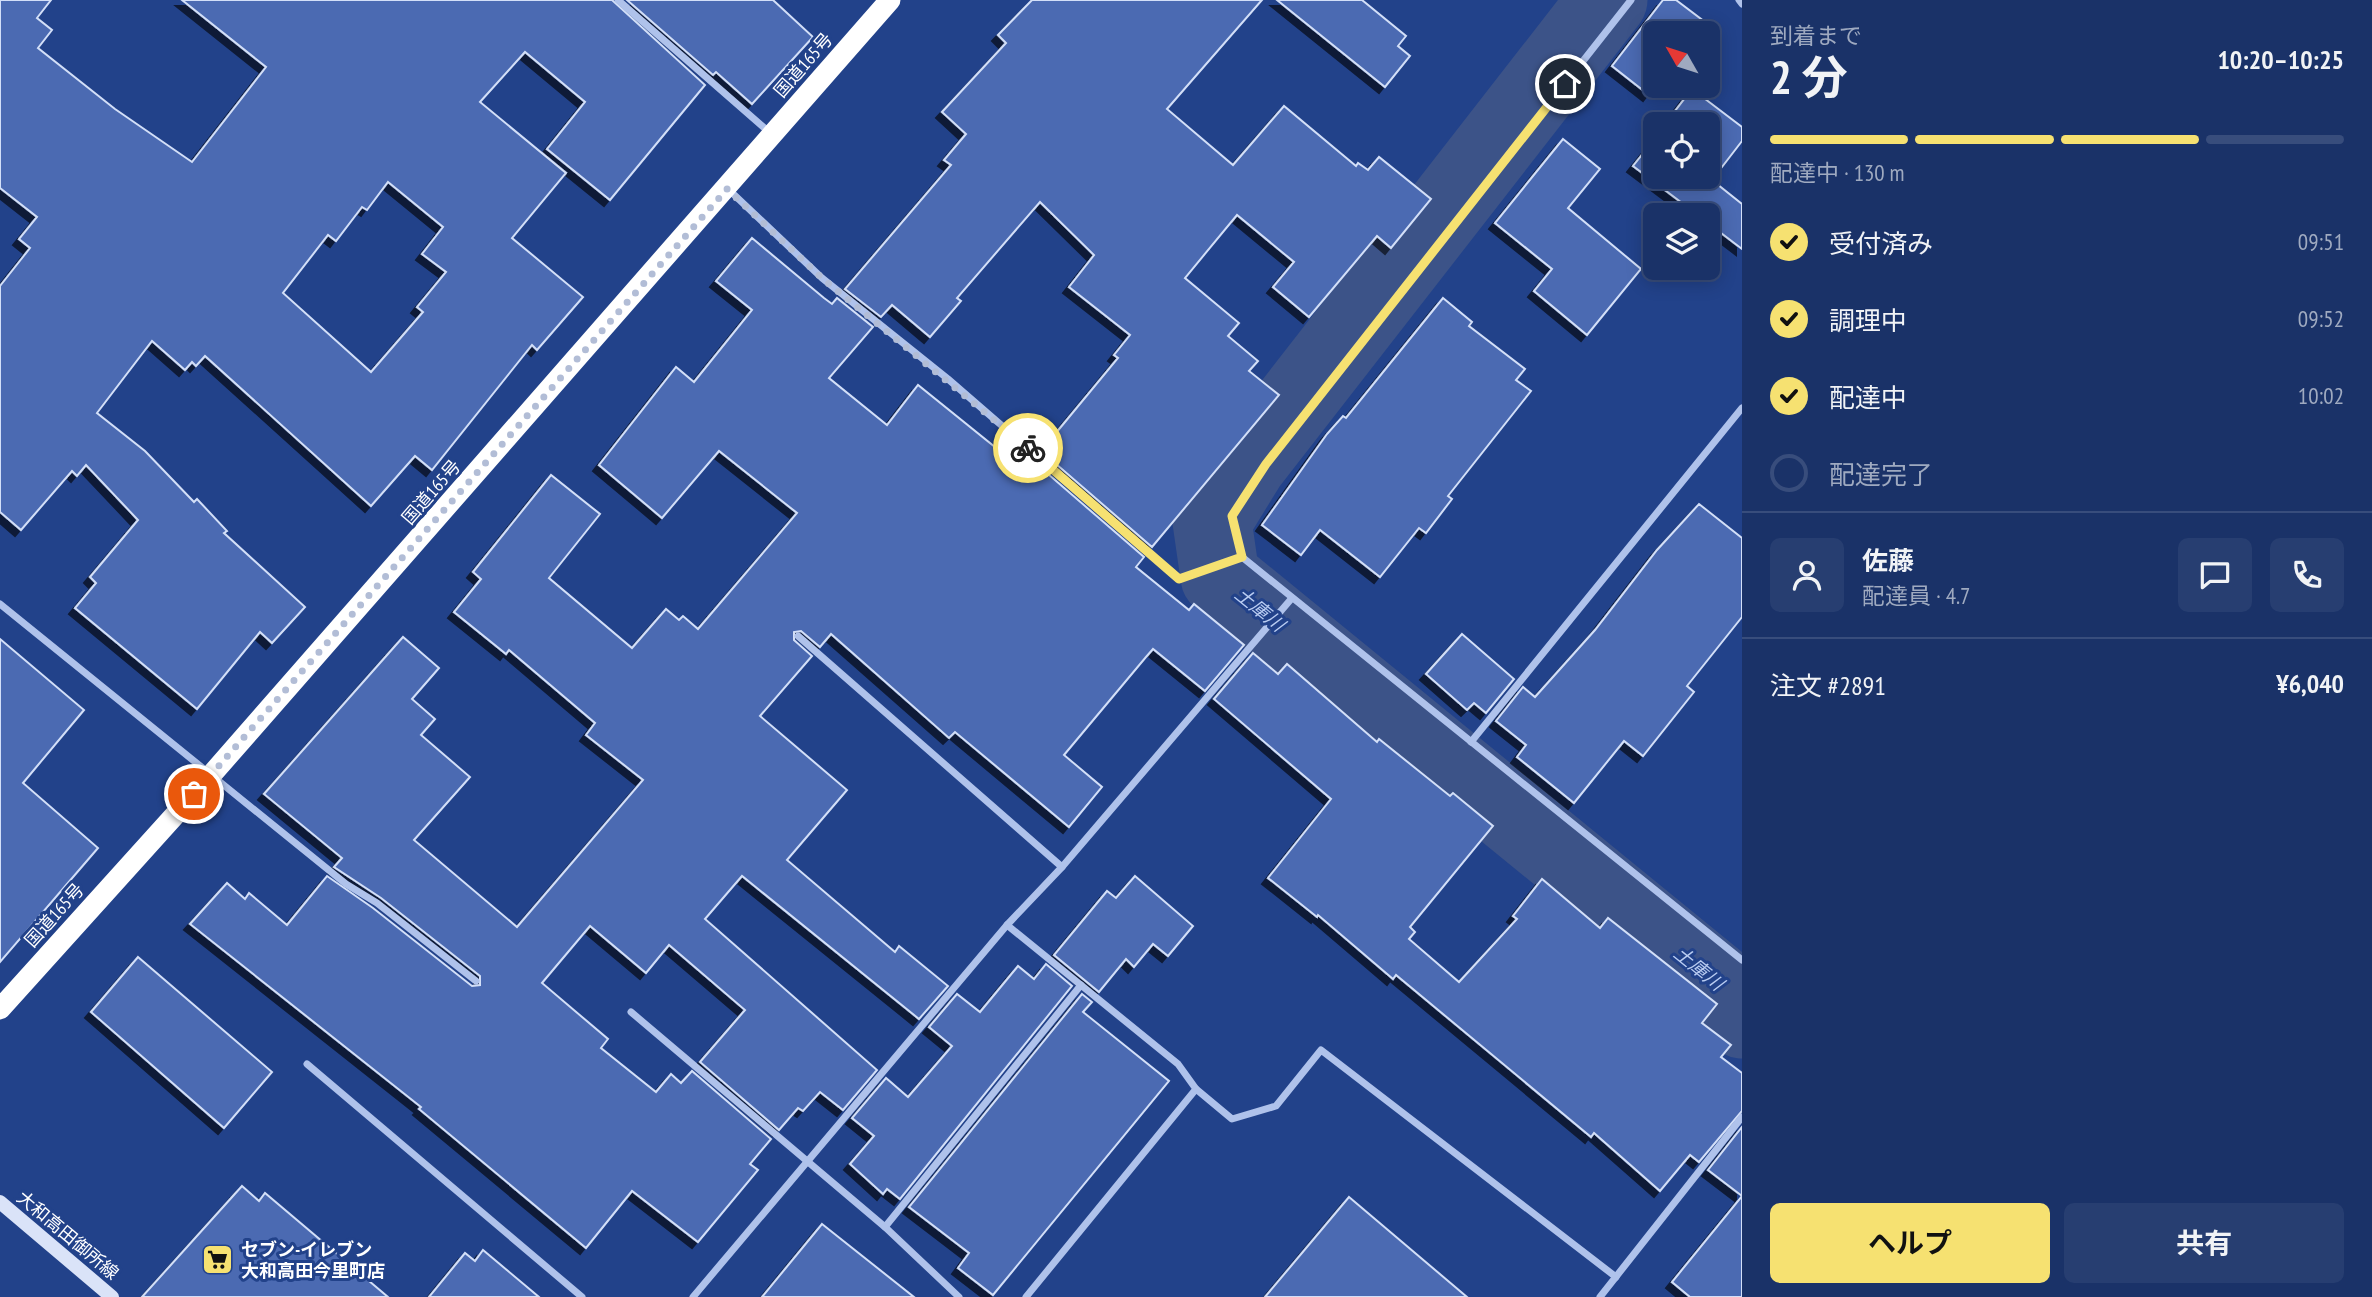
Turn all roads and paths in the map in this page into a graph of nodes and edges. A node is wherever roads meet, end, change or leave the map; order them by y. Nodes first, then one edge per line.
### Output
1 (618, 0) edge
2 (890, 0) edge
3 (1631, 0) edge
4 (772, 135) junction
5 (727, 189) junction
6 (1742, 408) edge
7 (1242, 557) junction
8 (1292, 598) junction
9 (0, 604) edge
10 (798, 636) dead end
11 (1471, 742) junction
12 (212, 774) junction
13 (1062, 867) junction
14 (1007, 925) junction
15 (1742, 960) edge
16 (477, 981) dead end
17 (1081, 985) junction
18 (0, 1009) edge
19 (631, 1013) dead end
20 (307, 1064) dead end
21 (1196, 1089) junction
22 (1742, 1117) edge
23 (806, 1163) junction
24 (0, 1202) edge
25 (885, 1227) junction
26 (1616, 1277) junction
27 (112, 1297) edge
28 (582, 1297) edge
29 (693, 1297) edge
30 (959, 1297) edge
31 (1026, 1297) edge
32 (1600, 1297) edge

1 - 4 street
2 - 4 highway, 国道165号
3 - 7 street
4 - 5 highway, 国道165号
5 - 7 street
5 - 12 highway, 国道165号
6 - 11 street
7 - 8 street
8 - 11 street
8 - 13 street
9 - 12 street
10 - 13 street
11 - 15 street
12 - 16 street
12 - 18 highway, 国道165号
13 - 14 street
14 - 17 street
14 - 23 street
17 - 21 street
17 - 25 street
19 - 23 street
20 - 28 street
21 - 26 street
21 - 31 street
22 - 26 street
23 - 25 street
23 - 29 street
24 - 27 main road, 大和高田御所線
25 - 30 street
26 - 32 street

